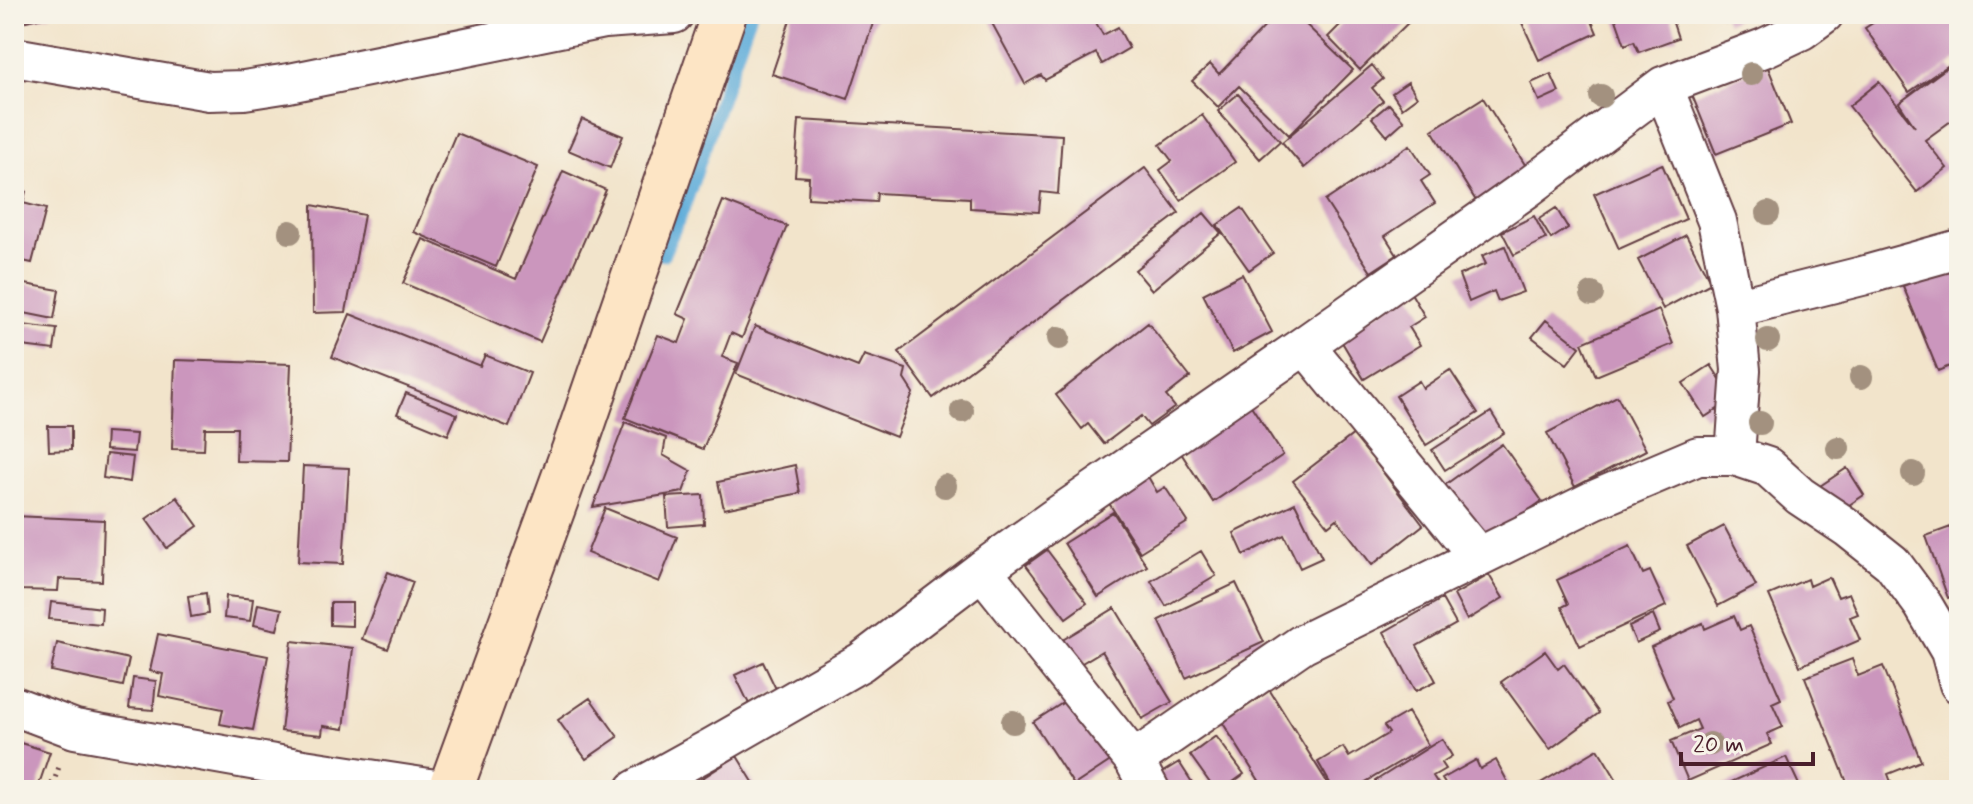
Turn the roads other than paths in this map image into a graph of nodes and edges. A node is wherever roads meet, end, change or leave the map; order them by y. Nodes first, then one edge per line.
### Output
1 (674, 14) edge
2 (724, 14) edge
3 (1824, 14) edge
4 (14, 57) edge
5 (1663, 86) junction
6 (1959, 249) edge
7 (1735, 308) junction
8 (1305, 345) junction
9 (1735, 456) junction
10 (1478, 556) junction
11 (982, 570) junction
12 (1959, 684) edge
13 (14, 706) edge
14 (1142, 775) edge
15 (442, 790) edge
16 (450, 790) edge
17 (635, 790) edge

1 - 4 street
2 - 16 street
3 - 5 street
5 - 7 street
5 - 8 street
6 - 7 street
7 - 9 street
8 - 10 street
8 - 11 street
9 - 10 street
9 - 12 street
10 - 14 street
11 - 14 street
11 - 17 street
13 - 15 street

